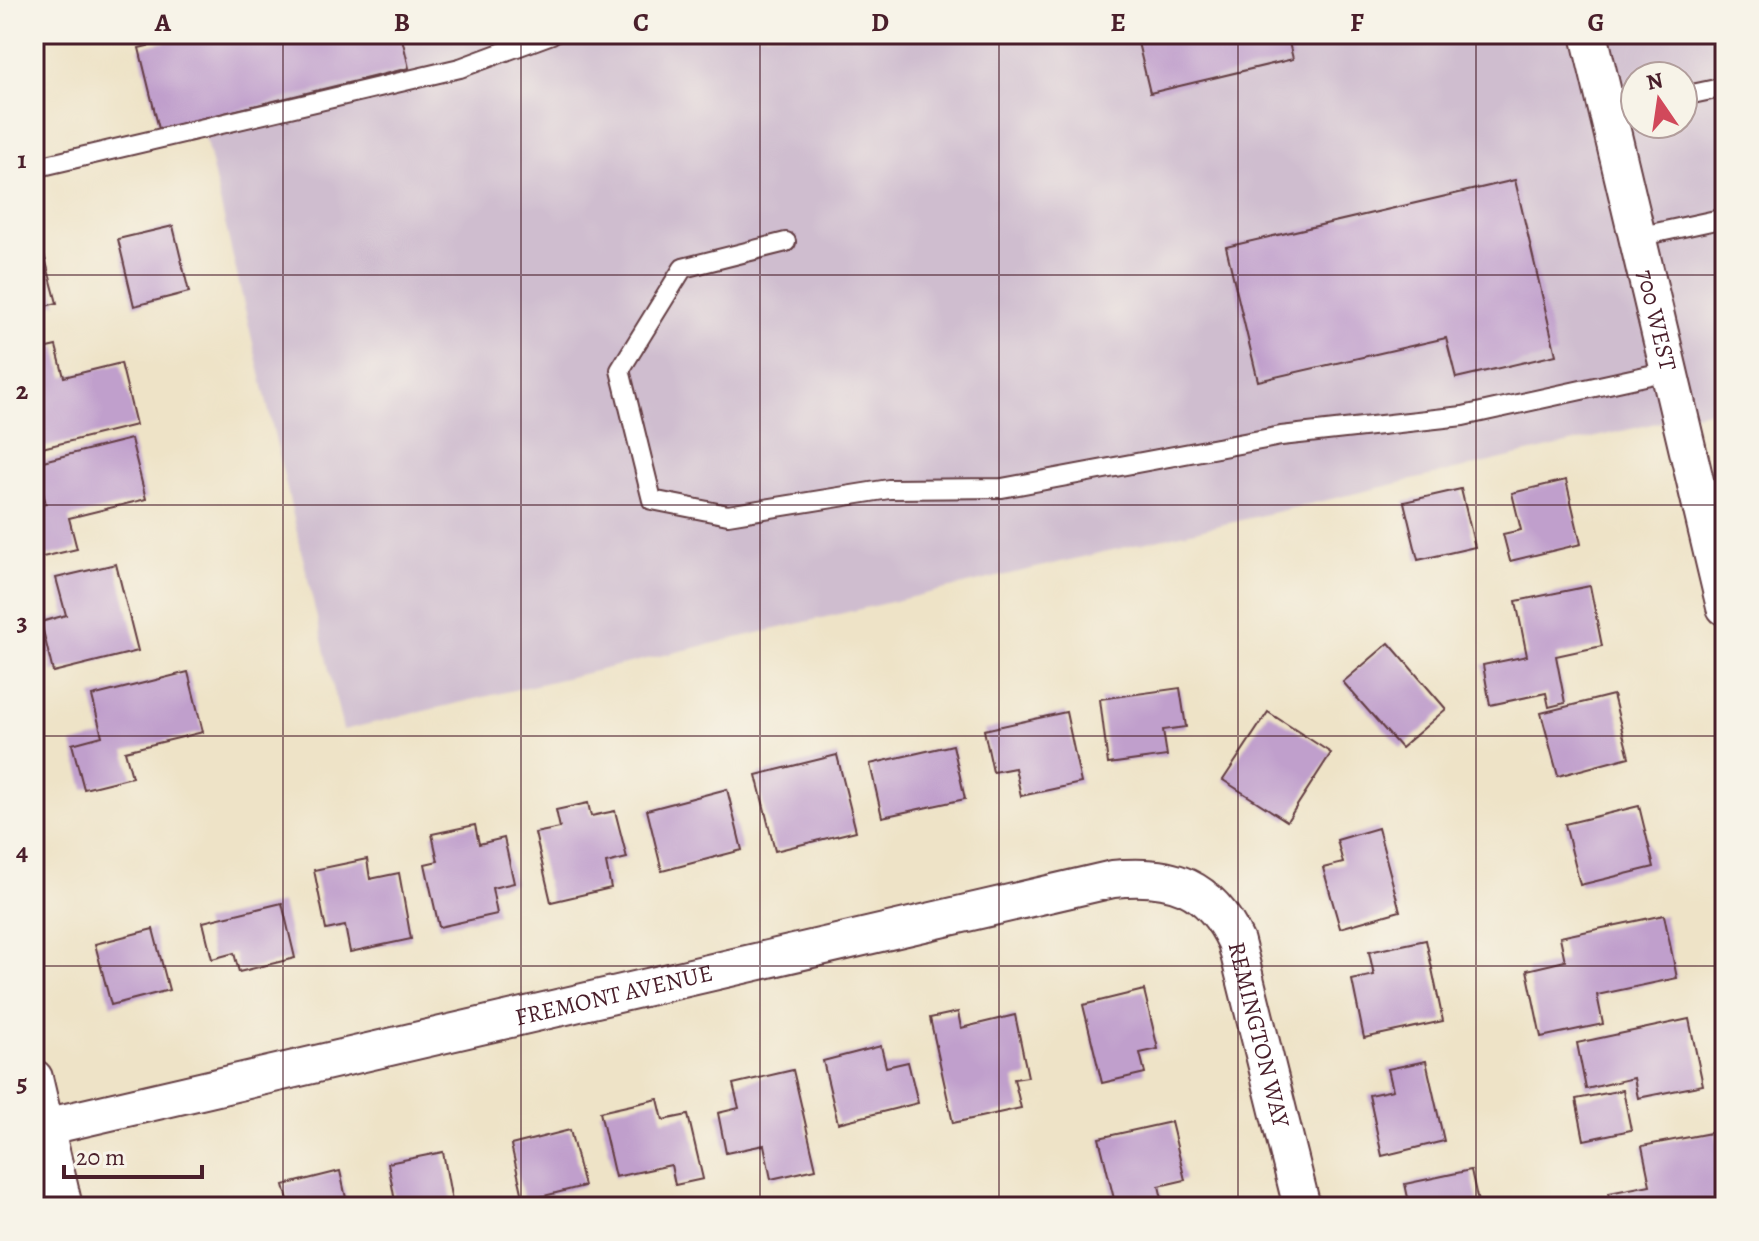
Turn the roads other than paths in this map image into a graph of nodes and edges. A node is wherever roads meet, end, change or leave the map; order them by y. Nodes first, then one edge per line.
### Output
1 (552, 34) edge
2 (1589, 34) edge
3 (1725, 87) edge
4 (1699, 93) edge
5 (1619, 106) edge
6 (1625, 140) edge
7 (34, 168) edge
8 (1725, 218) edge
9 (1637, 237) junction
10 (786, 242) dead end
11 (1668, 371) junction
12 (1725, 607) edge
13 (1183, 884) joint
14 (34, 1078) edge
15 (45, 1127) junction
16 (64, 1207) edge
17 (1302, 1207) edge

1 - 7 lane
2 - 5 street, 700 WEST
3 - 4 lane
6 - 9 street, 700 WEST
8 - 9 lane
9 - 11 street, 700 WEST
10 - 11 lane
11 - 12 street, 700 WEST
13 - 15 street, FREMONT AVENUE
13 - 17 street, REMINGTON WAY
14 - 15 street
15 - 16 street

